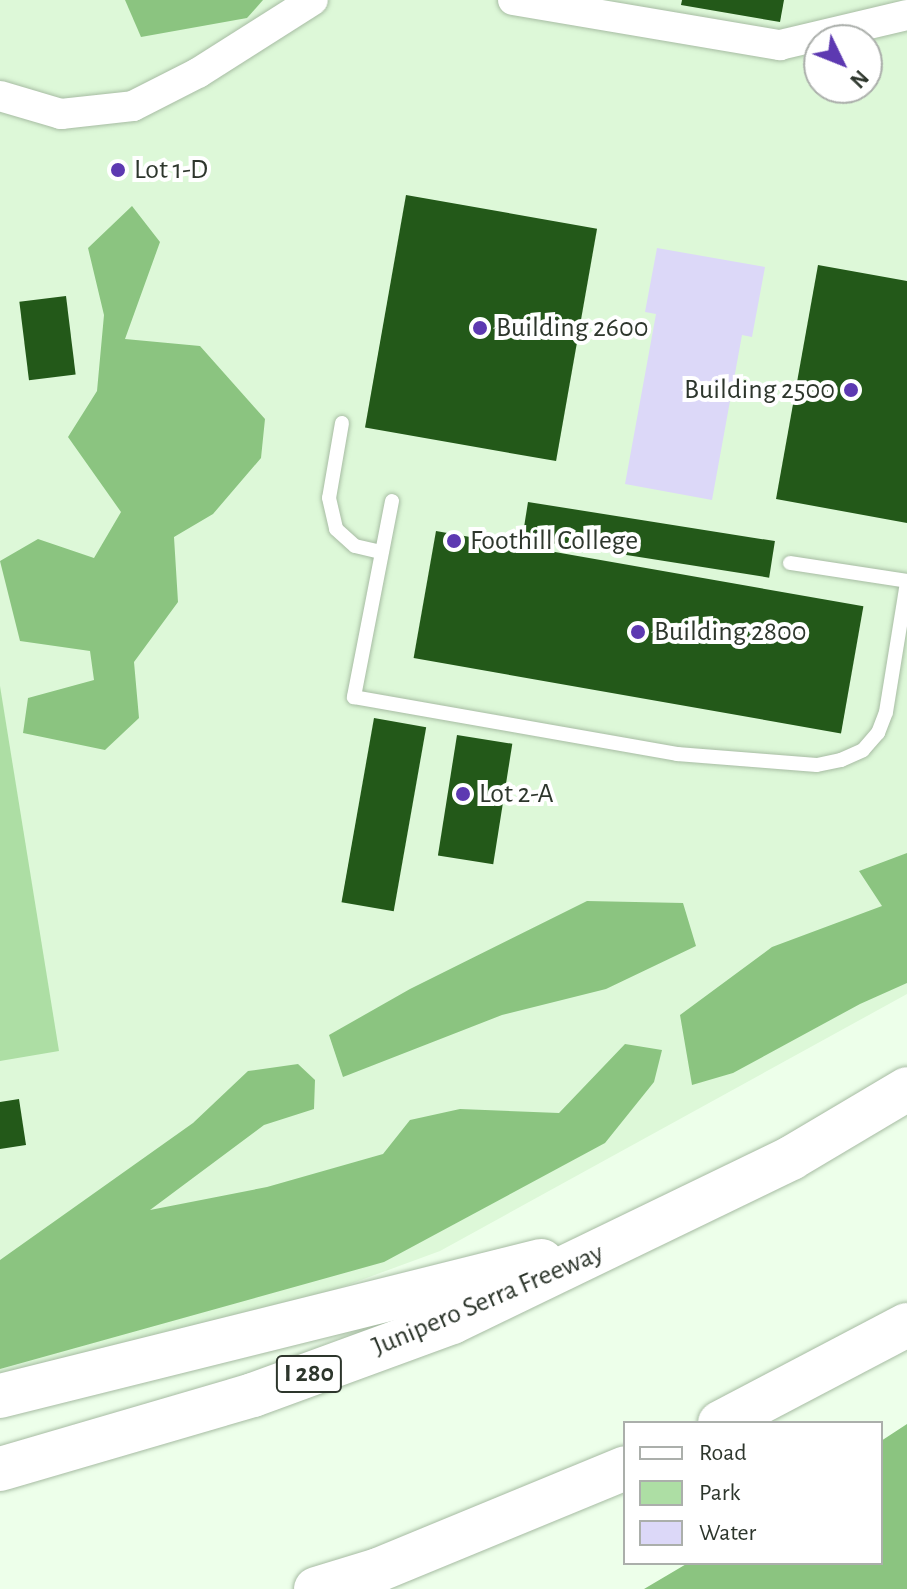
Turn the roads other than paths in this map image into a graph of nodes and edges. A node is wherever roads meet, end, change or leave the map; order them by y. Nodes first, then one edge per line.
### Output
1 (293, 0) edge
2 (313, 0) edge
3 (513, 0) edge
4 (907, 15) edge
5 (241, 46) junction
6 (0, 96) edge
7 (342, 423) dead end
8 (392, 501) dead end
9 (381, 552) junction
10 (790, 563) dead end
11 (907, 582) edge
12 (907, 1089) edge
13 (606, 1250) junction
14 (907, 1325) edge
15 (0, 1396) edge
16 (724, 1421) edge
17 (0, 1469) edge
18 (623, 1469) edge
19 (360, 1579) edge
20 (316, 1589) edge

1 - 5 lane
2 - 5 street
3 - 4 street
5 - 6 street
7 - 9 lane
8 - 9 lane
9 - 11 lane
10 - 11 lane
12 - 13 highway, Junipero Serra Freeway / I 280
13 - 15 highway
13 - 17 highway, Junipero Serra Freeway / I 280
14 - 16 highway
18 - 19 highway
19 - 20 highway

